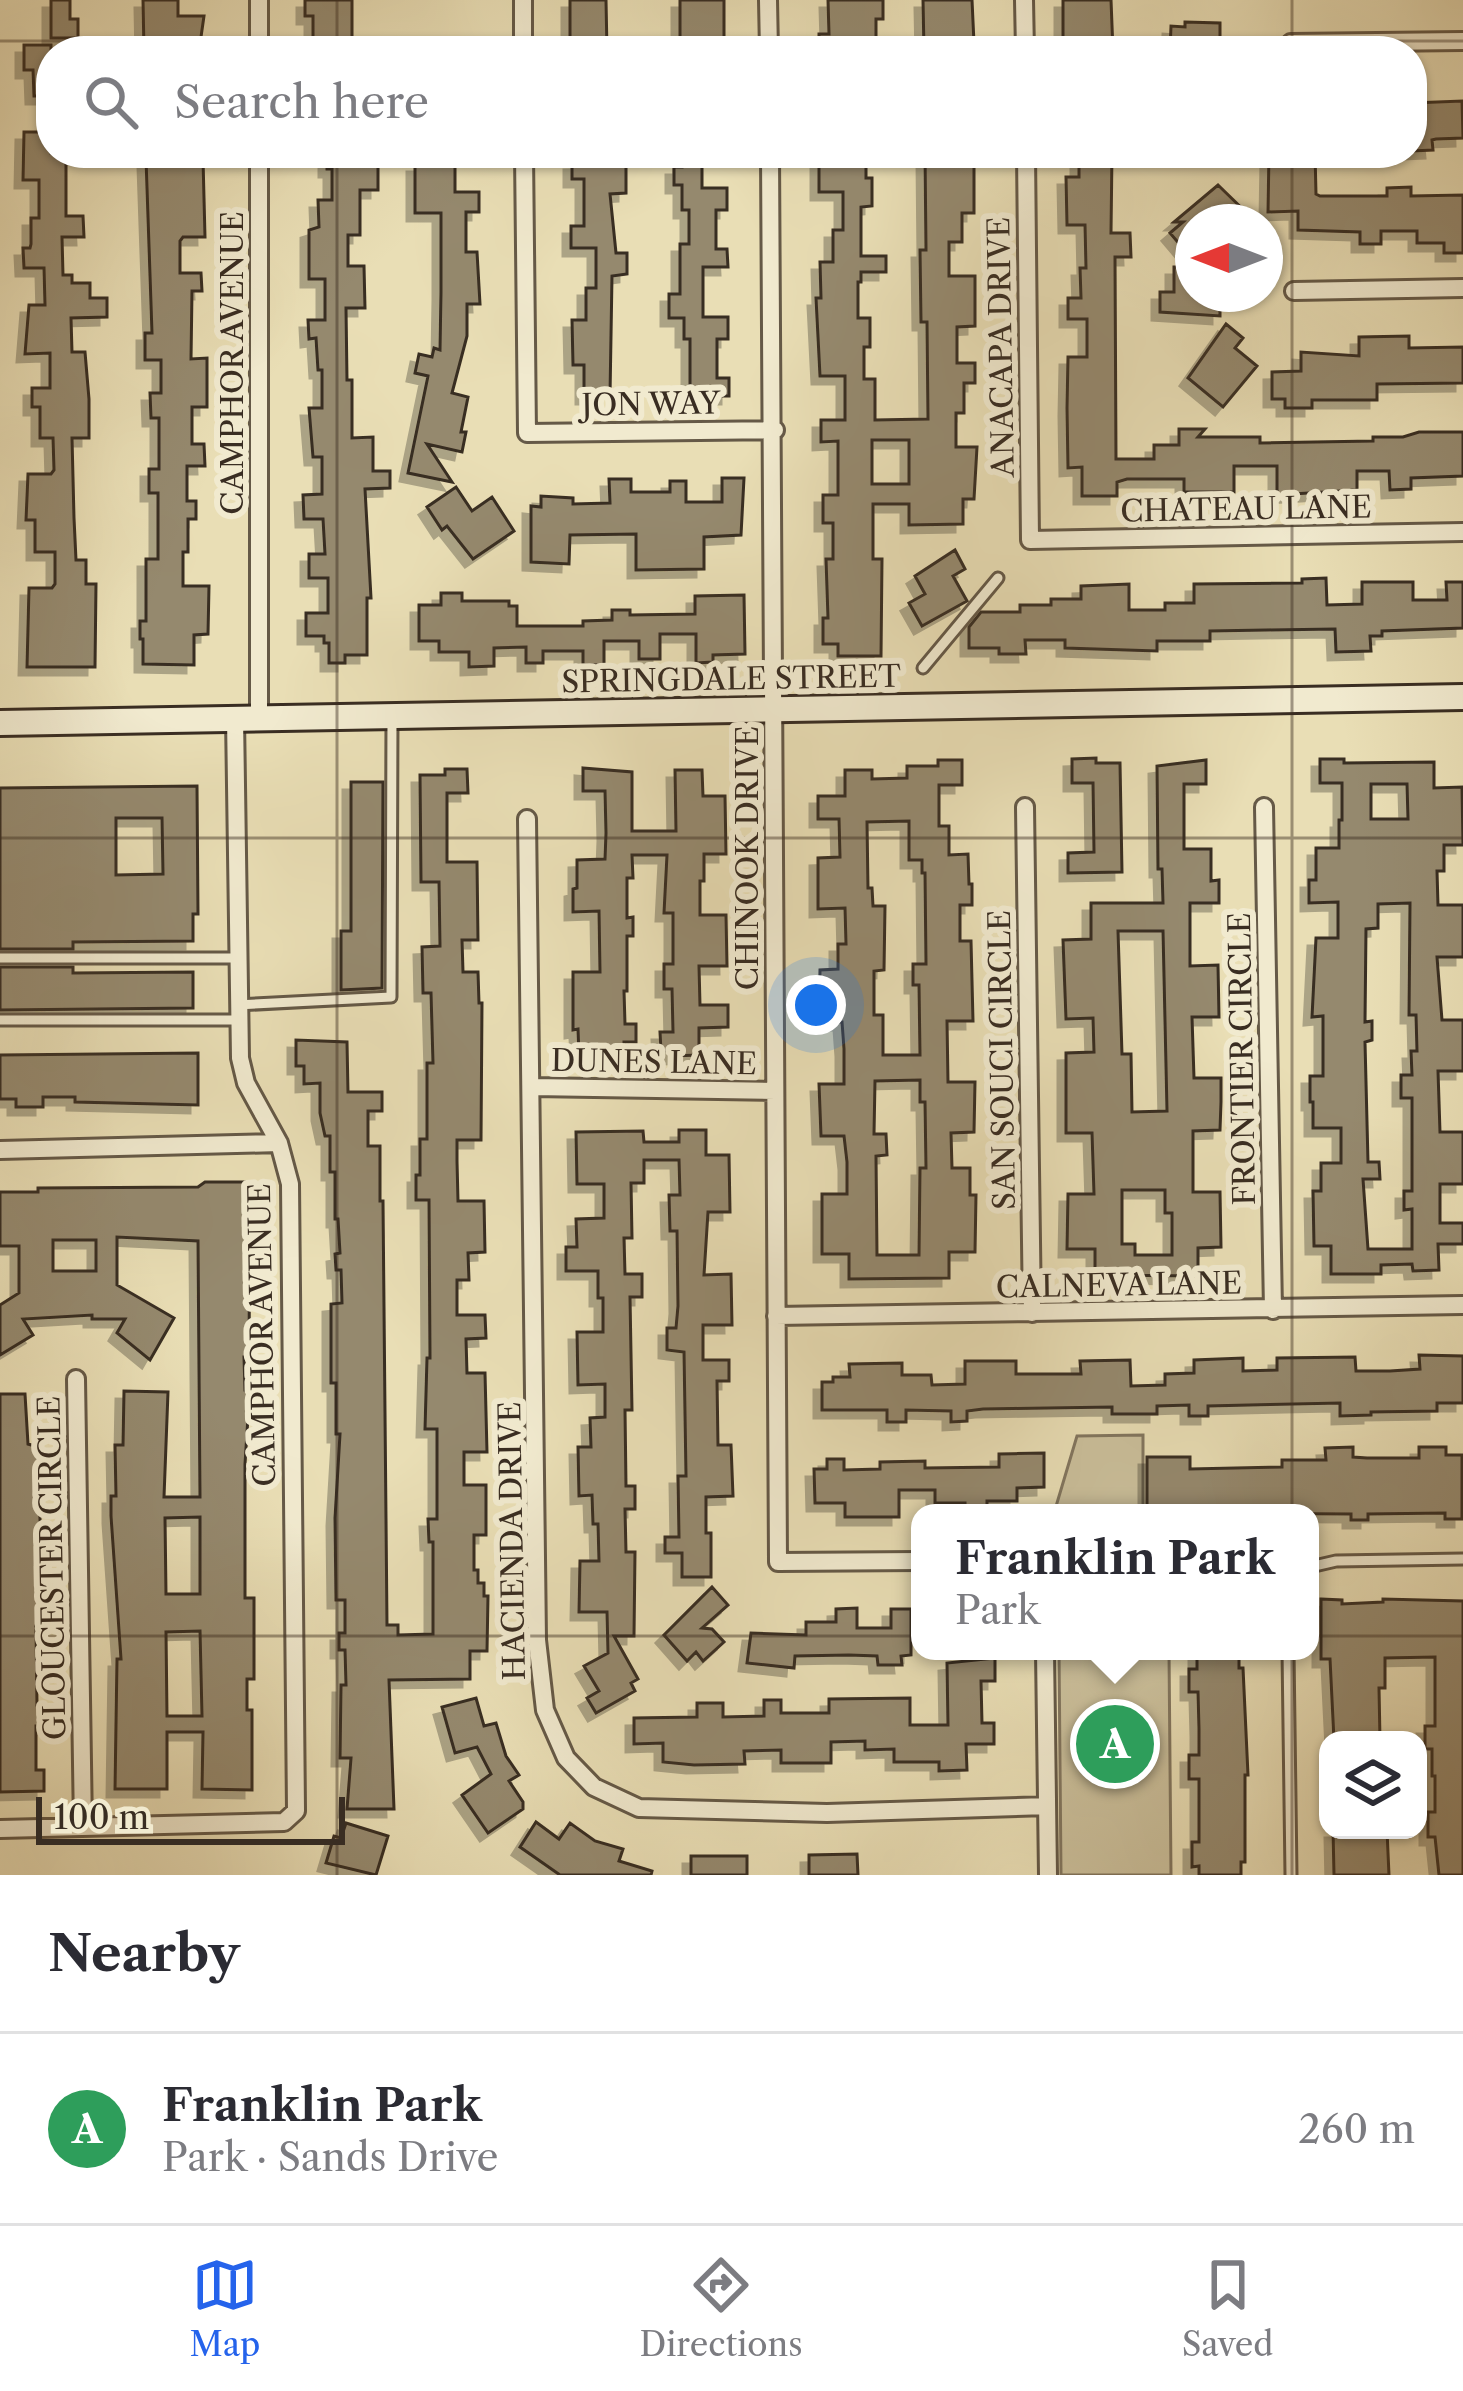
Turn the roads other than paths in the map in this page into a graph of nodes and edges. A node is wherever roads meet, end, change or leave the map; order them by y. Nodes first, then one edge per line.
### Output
1 (259, 0) edge
2 (523, 0) edge
3 (768, 0) edge
4 (1024, 0) edge
5 (259, 36) edge
6 (524, 36) edge
7 (769, 36) edge
8 (1024, 36) edge
9 (1427, 41) edge
10 (1463, 41) edge
11 (259, 168) edge
12 (524, 168) edge
13 (770, 168) edge
14 (1026, 168) edge
15 (1463, 287) edge
16 (1294, 291) dead end
17 (775, 430) junction
18 (1463, 532) edge
19 (1030, 540) joint
20 (998, 578) dead end
21 (923, 668) dead end
22 (1463, 697) edge
23 (772, 709) junction
24 (392, 715) junction
25 (247, 717) junction
26 (0, 723) edge
27 (1025, 807) dead end
28 (1264, 807) dead end
29 (527, 819) dead end
30 (0, 958) edge
31 (237, 958) junction
32 (237, 1012) junction
33 (0, 1020) edge
34 (533, 1087) junction
35 (775, 1091) junction
36 (279, 1143) junction
37 (0, 1150) edge
38 (1463, 1305) edge
39 (1273, 1310) junction
40 (1032, 1313) junction
41 (776, 1316) junction
42 (76, 1379) dead end
43 (1463, 1559) edge
44 (911, 1561) edge
45 (1319, 1565) edge
46 (1045, 1660) edge
47 (1288, 1660) edge
48 (1047, 1806) junction
49 (82, 1827) junction
50 (0, 1829) edge
51 (1048, 1875) edge
52 (1291, 1875) edge

1 - 5 street
2 - 6 street
3 - 7 street
4 - 8 street
9 - 10 street
11 - 25 street, CAMPHOR AVENUE
12 - 17 street, JON WAY
13 - 17 street, CHINOOK DRIVE
14 - 19 street, ANACAPA DRIVE
15 - 16 street
17 - 23 street, CHINOOK DRIVE
18 - 19 street, CHATEAU LANE
20 - 21 lane
22 - 23 main road, SPRINGDALE STREET
23 - 24 main road, SPRINGDALE STREET
23 - 35 street, CHINOOK DRIVE
24 - 25 main road, SPRINGDALE STREET
24 - 32 lane
25 - 26 main road, SPRINGDALE STREET
25 - 31 street, CAMPHOR AVENUE
27 - 40 street, SAN SOUCI CIRCLE
28 - 39 street, FRONTIER CIRCLE
29 - 34 street, HACIENDA DRIVE
30 - 31 lane
31 - 32 street, CAMPHOR AVENUE
32 - 33 lane
32 - 36 street, CAMPHOR AVENUE
34 - 35 street, DUNES LANE
34 - 48 street, HACIENDA DRIVE
35 - 41 street, CHINOOK DRIVE
36 - 37 street
36 - 49 street, CAMPHOR AVENUE
38 - 39 street, CALNEVA LANE
39 - 40 street, CALNEVA LANE
40 - 41 street, CALNEVA LANE
41 - 44 street, CHINOOK DRIVE
42 - 49 street, GLOUCESTER CIRCLE
43 - 45 lane
46 - 48 street
47 - 52 lane
48 - 51 street
49 - 50 street

